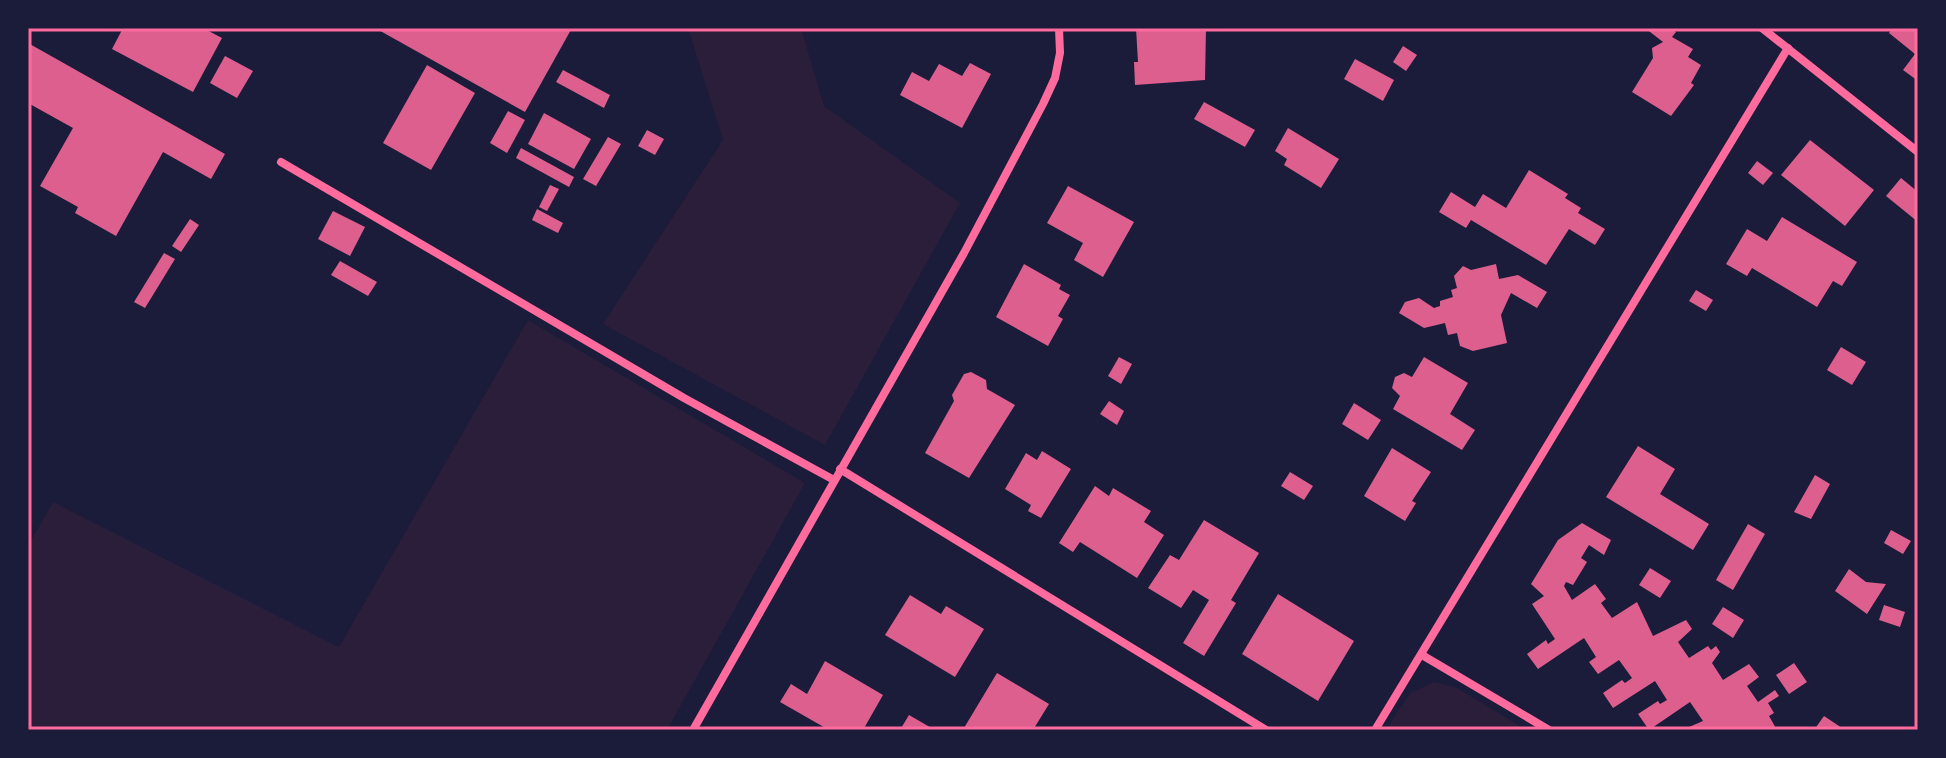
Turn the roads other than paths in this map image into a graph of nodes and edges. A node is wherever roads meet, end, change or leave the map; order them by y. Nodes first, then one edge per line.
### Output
1 (1059, 28) edge
2 (1762, 28) edge
3 (1788, 48) junction
4 (1918, 152) edge
5 (281, 162) dead end
6 (840, 469) junction
7 (834, 480) junction
8 (1422, 655) junction
9 (693, 730) edge
10 (1266, 730) edge
11 (1375, 730) edge
12 (1549, 730) edge

1 - 6 street
2 - 3 street
3 - 4 street
3 - 8 street
5 - 7 street
6 - 7 street
6 - 10 street
7 - 9 street
8 - 11 street
8 - 12 street

